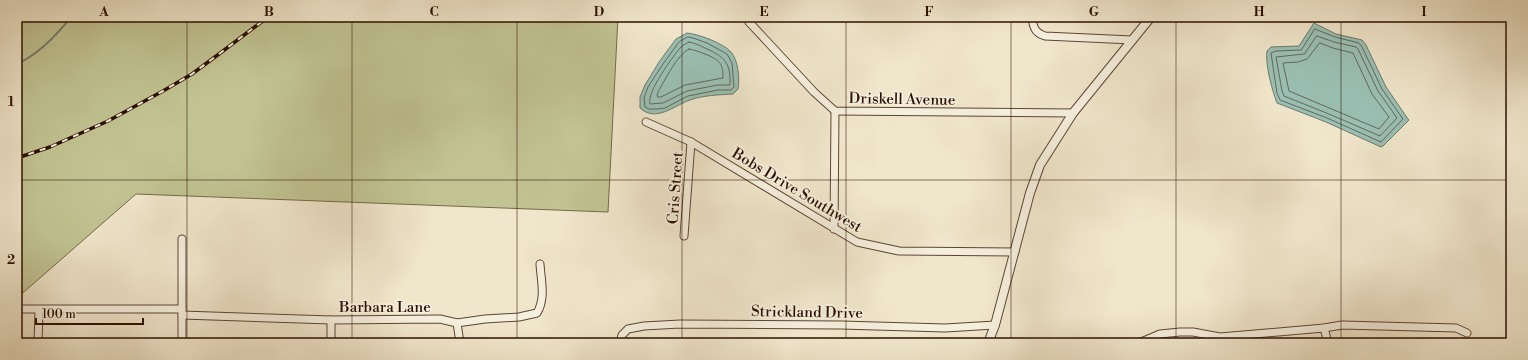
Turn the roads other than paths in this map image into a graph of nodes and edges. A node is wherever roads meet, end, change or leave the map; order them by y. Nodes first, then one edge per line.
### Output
1 (747, 17) edge
2 (1032, 17) edge
3 (1151, 17) edge
4 (1132, 40) junction
5 (835, 111) junction
6 (1073, 113) junction
7 (646, 122) dead end
8 (691, 142) junction
9 (834, 229) junction
10 (684, 236) dead end
11 (182, 238) dead end
12 (1015, 252) junction
13 (540, 264) dead end
14 (17, 309) edge
15 (39, 310) junction
16 (182, 312) junction
17 (331, 320) junction
18 (457, 323) junction
19 (996, 325) junction
20 (1324, 328) junction
21 (1466, 333) dead end
22 (38, 343) edge
23 (182, 343) edge
24 (331, 343) edge
25 (460, 343) edge
26 (620, 343) edge
27 (988, 343) edge
28 (1139, 343) edge
29 (1328, 343) edge

1 - 5 street, Driskell Avenue
2 - 4 street
3 - 4 street
4 - 6 street
5 - 6 street, Driskell Avenue
5 - 9 street
6 - 12 street
7 - 8 street, Bobs Drive Southwest
8 - 9 street, Bobs Drive Southwest
8 - 10 street, Cris Street
9 - 12 street, Bobs Drive Southwest
11 - 16 street
12 - 19 street
13 - 18 street, Barbara Lane
14 - 15 street, Barbara Lane
15 - 16 street, Barbara Lane
15 - 22 street
16 - 17 street, Barbara Lane
16 - 23 street
17 - 18 street, Barbara Lane
17 - 24 street
18 - 25 street
19 - 26 street, Strickland Drive
19 - 27 street
20 - 21 street
20 - 28 street
20 - 29 street

